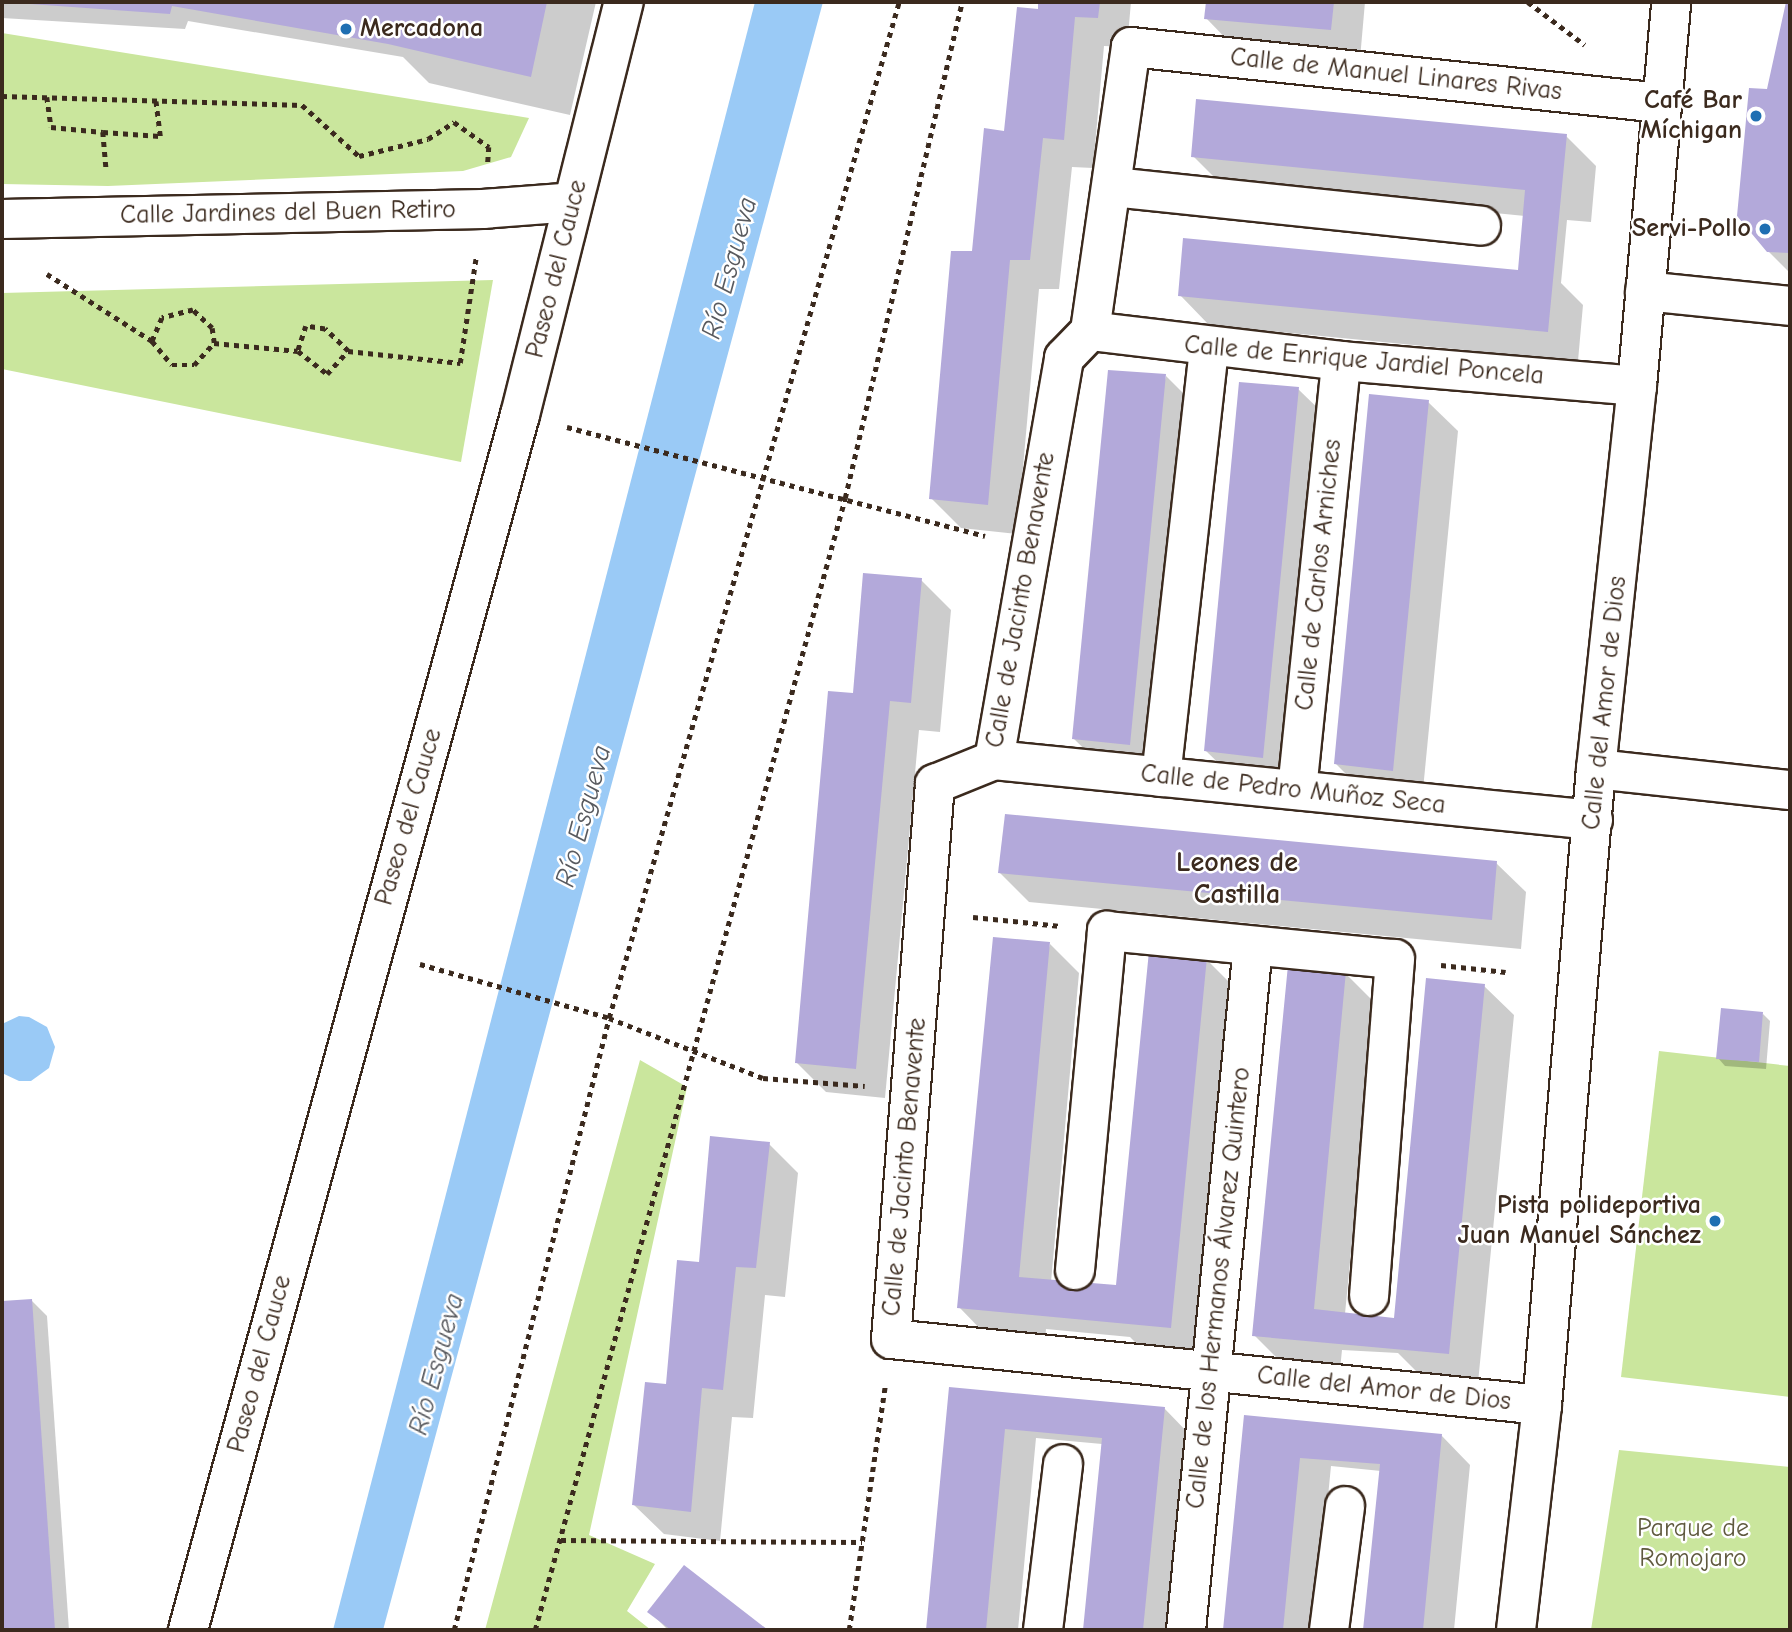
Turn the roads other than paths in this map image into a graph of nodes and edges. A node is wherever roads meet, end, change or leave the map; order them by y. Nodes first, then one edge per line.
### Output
1 (624, 2) edge
2 (1671, 2) edge
3 (1661, 103) junction
4 (1113, 187) junction
5 (573, 202) junction
6 (2, 219) edge
7 (1480, 226) dead end
8 (1645, 291) junction
9 (1790, 306) edge
10 (1090, 331) junction
11 (1209, 347) junction
12 (1341, 361) junction
13 (1637, 386) junction
14 (994, 760) junction
15 (1596, 769) junction
16 (1161, 777) junction
17 (1297, 790) junction
18 (1790, 790) edge
19 (1593, 820) junction
20 (1253, 946) junction
21 (1075, 1270) dead end
22 (1369, 1296) dead end
23 (891, 1339) joint
24 (1211, 1371) junction
25 (1542, 1405) junction
26 (1063, 1464) dead end
27 (1345, 1506) dead end
28 (188, 1630) edge
29 (1043, 1630) edge
30 (1186, 1630) edge
31 (1329, 1630) edge
32 (1516, 1630) edge

1 - 5 street, Paseo del Cauce
2 - 3 street, Calle del Amor de Dios
3 - 4 street, Calle de Manuel Linares Rivas
3 - 8 street, Calle del Amor de Dios
4 - 7 street
4 - 10 street
5 - 6 street, Calle Jardines del Buen Retiro
5 - 28 street, Paseo del Cauce
8 - 9 street
8 - 13 street, Calle del Amor de Dios
10 - 11 street, Calle de Enrique Jardiel Poncela
10 - 14 street, Calle de Jacinto Benavente
11 - 12 street, Calle de Enrique Jardiel Poncela
11 - 16 street
12 - 13 street, Calle de Enrique Jardiel Poncela
12 - 17 street, Calle de Carlos Arniches
13 - 15 street, Calle del Amor de Dios
14 - 16 street, Calle de Pedro Muñoz Seca
14 - 23 street, Calle de Jacinto Benavente
15 - 18 street
15 - 19 street, Calle del Amor de Dios
16 - 17 street, Calle de Pedro Muñoz Seca
17 - 19 street, Calle de Pedro Muñoz Seca
19 - 25 street, Calle del Amor de Dios
20 - 21 street
20 - 22 street
20 - 24 street, Calle de los Hermanos Álvarez Quintero
23 - 24 street, Calle del Amor de Dios
24 - 25 street, Calle del Amor de Dios
24 - 30 street, Calle de los Hermanos Álvarez Quintero
25 - 32 street, Calle del Amor de Dios
26 - 29 street
27 - 31 street

